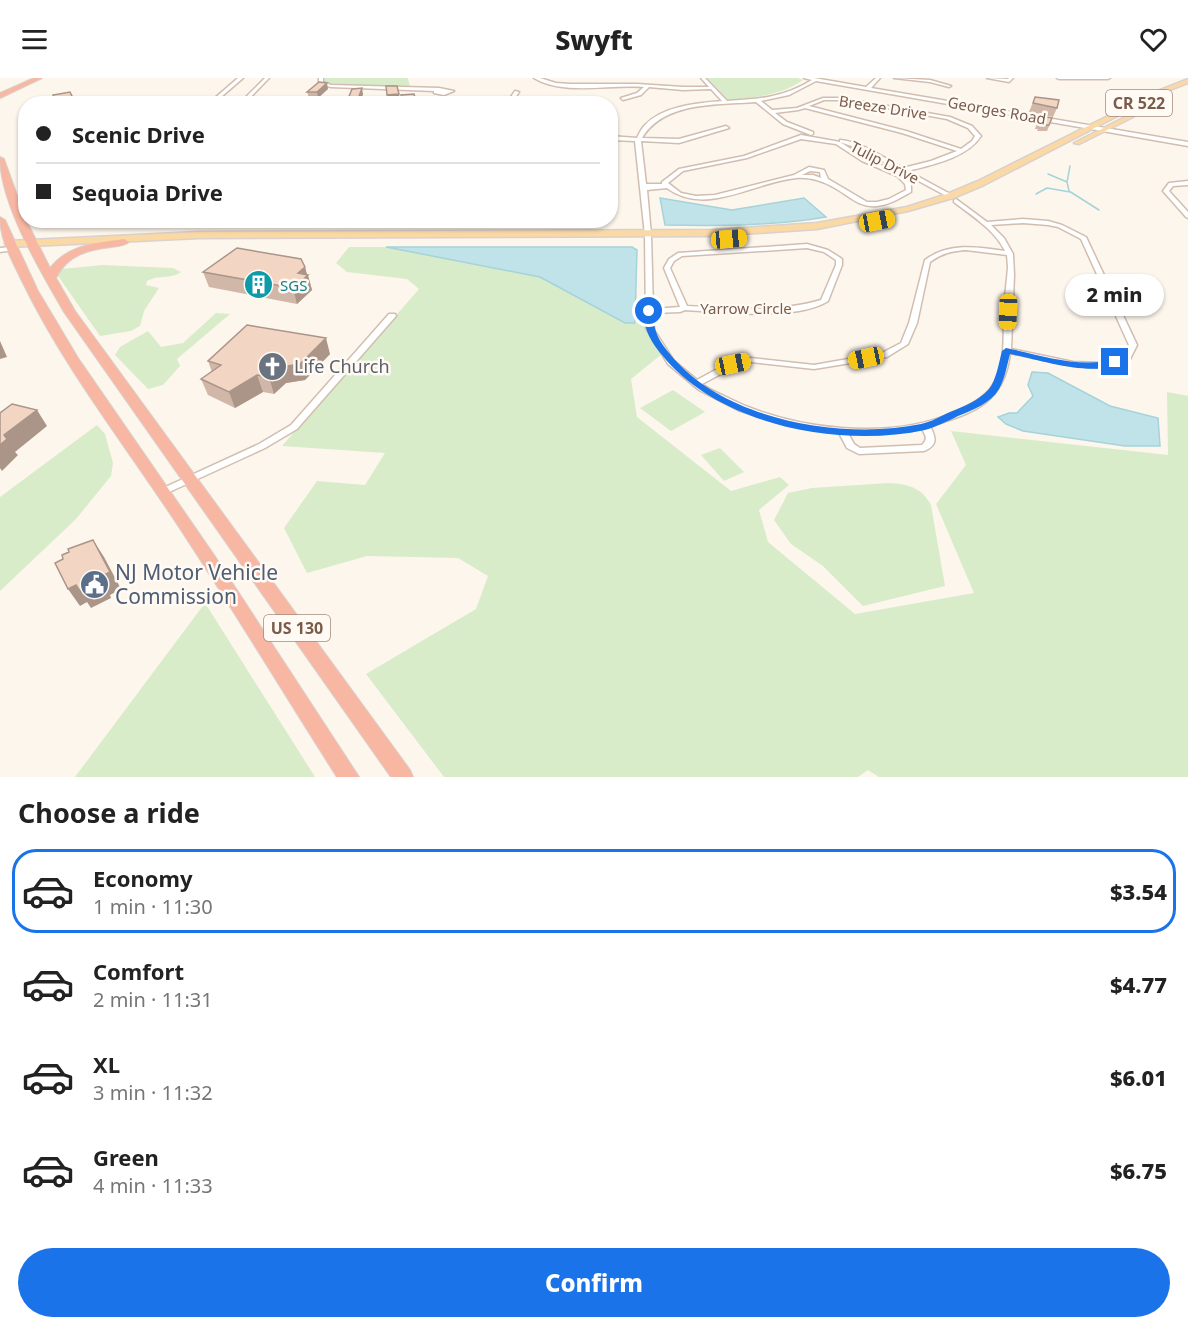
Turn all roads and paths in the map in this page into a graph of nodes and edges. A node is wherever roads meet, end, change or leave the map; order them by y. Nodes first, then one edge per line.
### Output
1 (37, 78) edge
2 (241, 78) edge
3 (267, 78) edge
4 (321, 78) edge
5 (536, 78) edge
6 (703, 78) edge
7 (878, 78) edge
8 (896, 78) edge
9 (989, 78) edge
10 (1011, 78) edge
11 (1059, 78) edge
12 (1108, 78) edge
13 (810, 79) edge
14 (1093, 79) edge
15 (1188, 81) edge
16 (949, 86) dead end
17 (1188, 86) edge
18 (0, 87) edge
19 (648, 87) junction
20 (711, 88) junction
21 (868, 88) junction
22 (517, 92) dead end
23 (438, 93) dead end
24 (0, 96) edge
25 (220, 96) edge
26 (249, 96) edge
27 (514, 96) edge
28 (623, 99) dead end
29 (755, 99) junction
30 (725, 102) junction
31 (806, 107) junction
32 (771, 112) junction
33 (1091, 127) junction
34 (726, 128) dead end
35 (1106, 129) junction
36 (618, 139) edge
37 (638, 140) junction
38 (1188, 144) edge
39 (960, 150) junction
40 (879, 157) junction
41 (0, 159) edge
42 (864, 160) junction
43 (903, 170) junction
44 (1188, 183) edge
45 (667, 186) junction
46 (642, 187) junction
47 (953, 198) junction
48 (18, 212) edge
49 (1188, 216) edge
50 (0, 220) edge
51 (984, 224) junction
52 (25, 228) edge
53 (648, 237) junction
54 (124, 242) junction
55 (32, 245) junction
56 (5, 247) edge
57 (1010, 254) junction
58 (50, 279) junction
59 (649, 308) junction
60 (684, 308) junction
61 (392, 316) dead end
62 (1006, 351) junction
63 (696, 384) junction
64 (925, 426) junction
65 (843, 432) junction
66 (191, 479) junction
67 (164, 491) junction
68 (349, 777) edge
69 (403, 777) edge

1 - 18 highway
1 - 24 highway
2 - 25 street
3 - 26 street
4 - 23 street
5 - 19 street
6 - 20 street
7 - 21 street
8 - 16 street
9 - 10 street
11 - 14 street
12 - 14 street
13 - 21 street, Georges Road
13 - 29 street
15 - 33 main road, CR 522
17 - 35 main road, CR 522
19 - 20 street
19 - 28 street
20 - 30 street
21 - 33 street, Georges Road
22 - 27 street
29 - 30 street
29 - 32 street, Tulip Drive
30 - 37 street
31 - 32 street, Breeze Drive
31 - 39 street
31 - 39 street, Breeze Drive
32 - 40 street, Tulip Drive
33 - 35 street, Georges Road
33 - 47 main road, CR 522
34 - 37 street
35 - 38 street, Georges Road
35 - 47 main road, CR 522
36 - 37 street
37 - 46 street
39 - 43 street, Breeze Drive
40 - 42 street
40 - 43 street, Tulip Drive
41 - 48 highway, US 130
42 - 45 street
42 - 45 street
43 - 47 street, Tulip Drive
44 - 49 street
45 - 46 street
46 - 53 street
47 - 51 street, Tulip Drive
47 - 53 main road, CR 522
50 - 56 highway, US 130
51 - 57 street, Tulip Drive
51 - 62 street
52 - 55 highway, US 130
53 - 54 main road, CR 522
53 - 55 main road, CR 522
53 - 59 street
54 - 55 main road, CR 522
54 - 58 highway
55 - 56 main road, CR 522
55 - 58 highway, US 130
56 - 67 highway, US 130
57 - 62 street
57 - 63 street
58 - 66 highway, US 130
59 - 60 street, Yarrow Circle
59 - 63 street
60 - 60 street, Yarrow Circle
61 - 66 street
62 - 64 street
63 - 65 street
64 - 65 street
64 - 65 street
66 - 67 street
66 - 69 highway, US 130
67 - 68 highway, US 130

